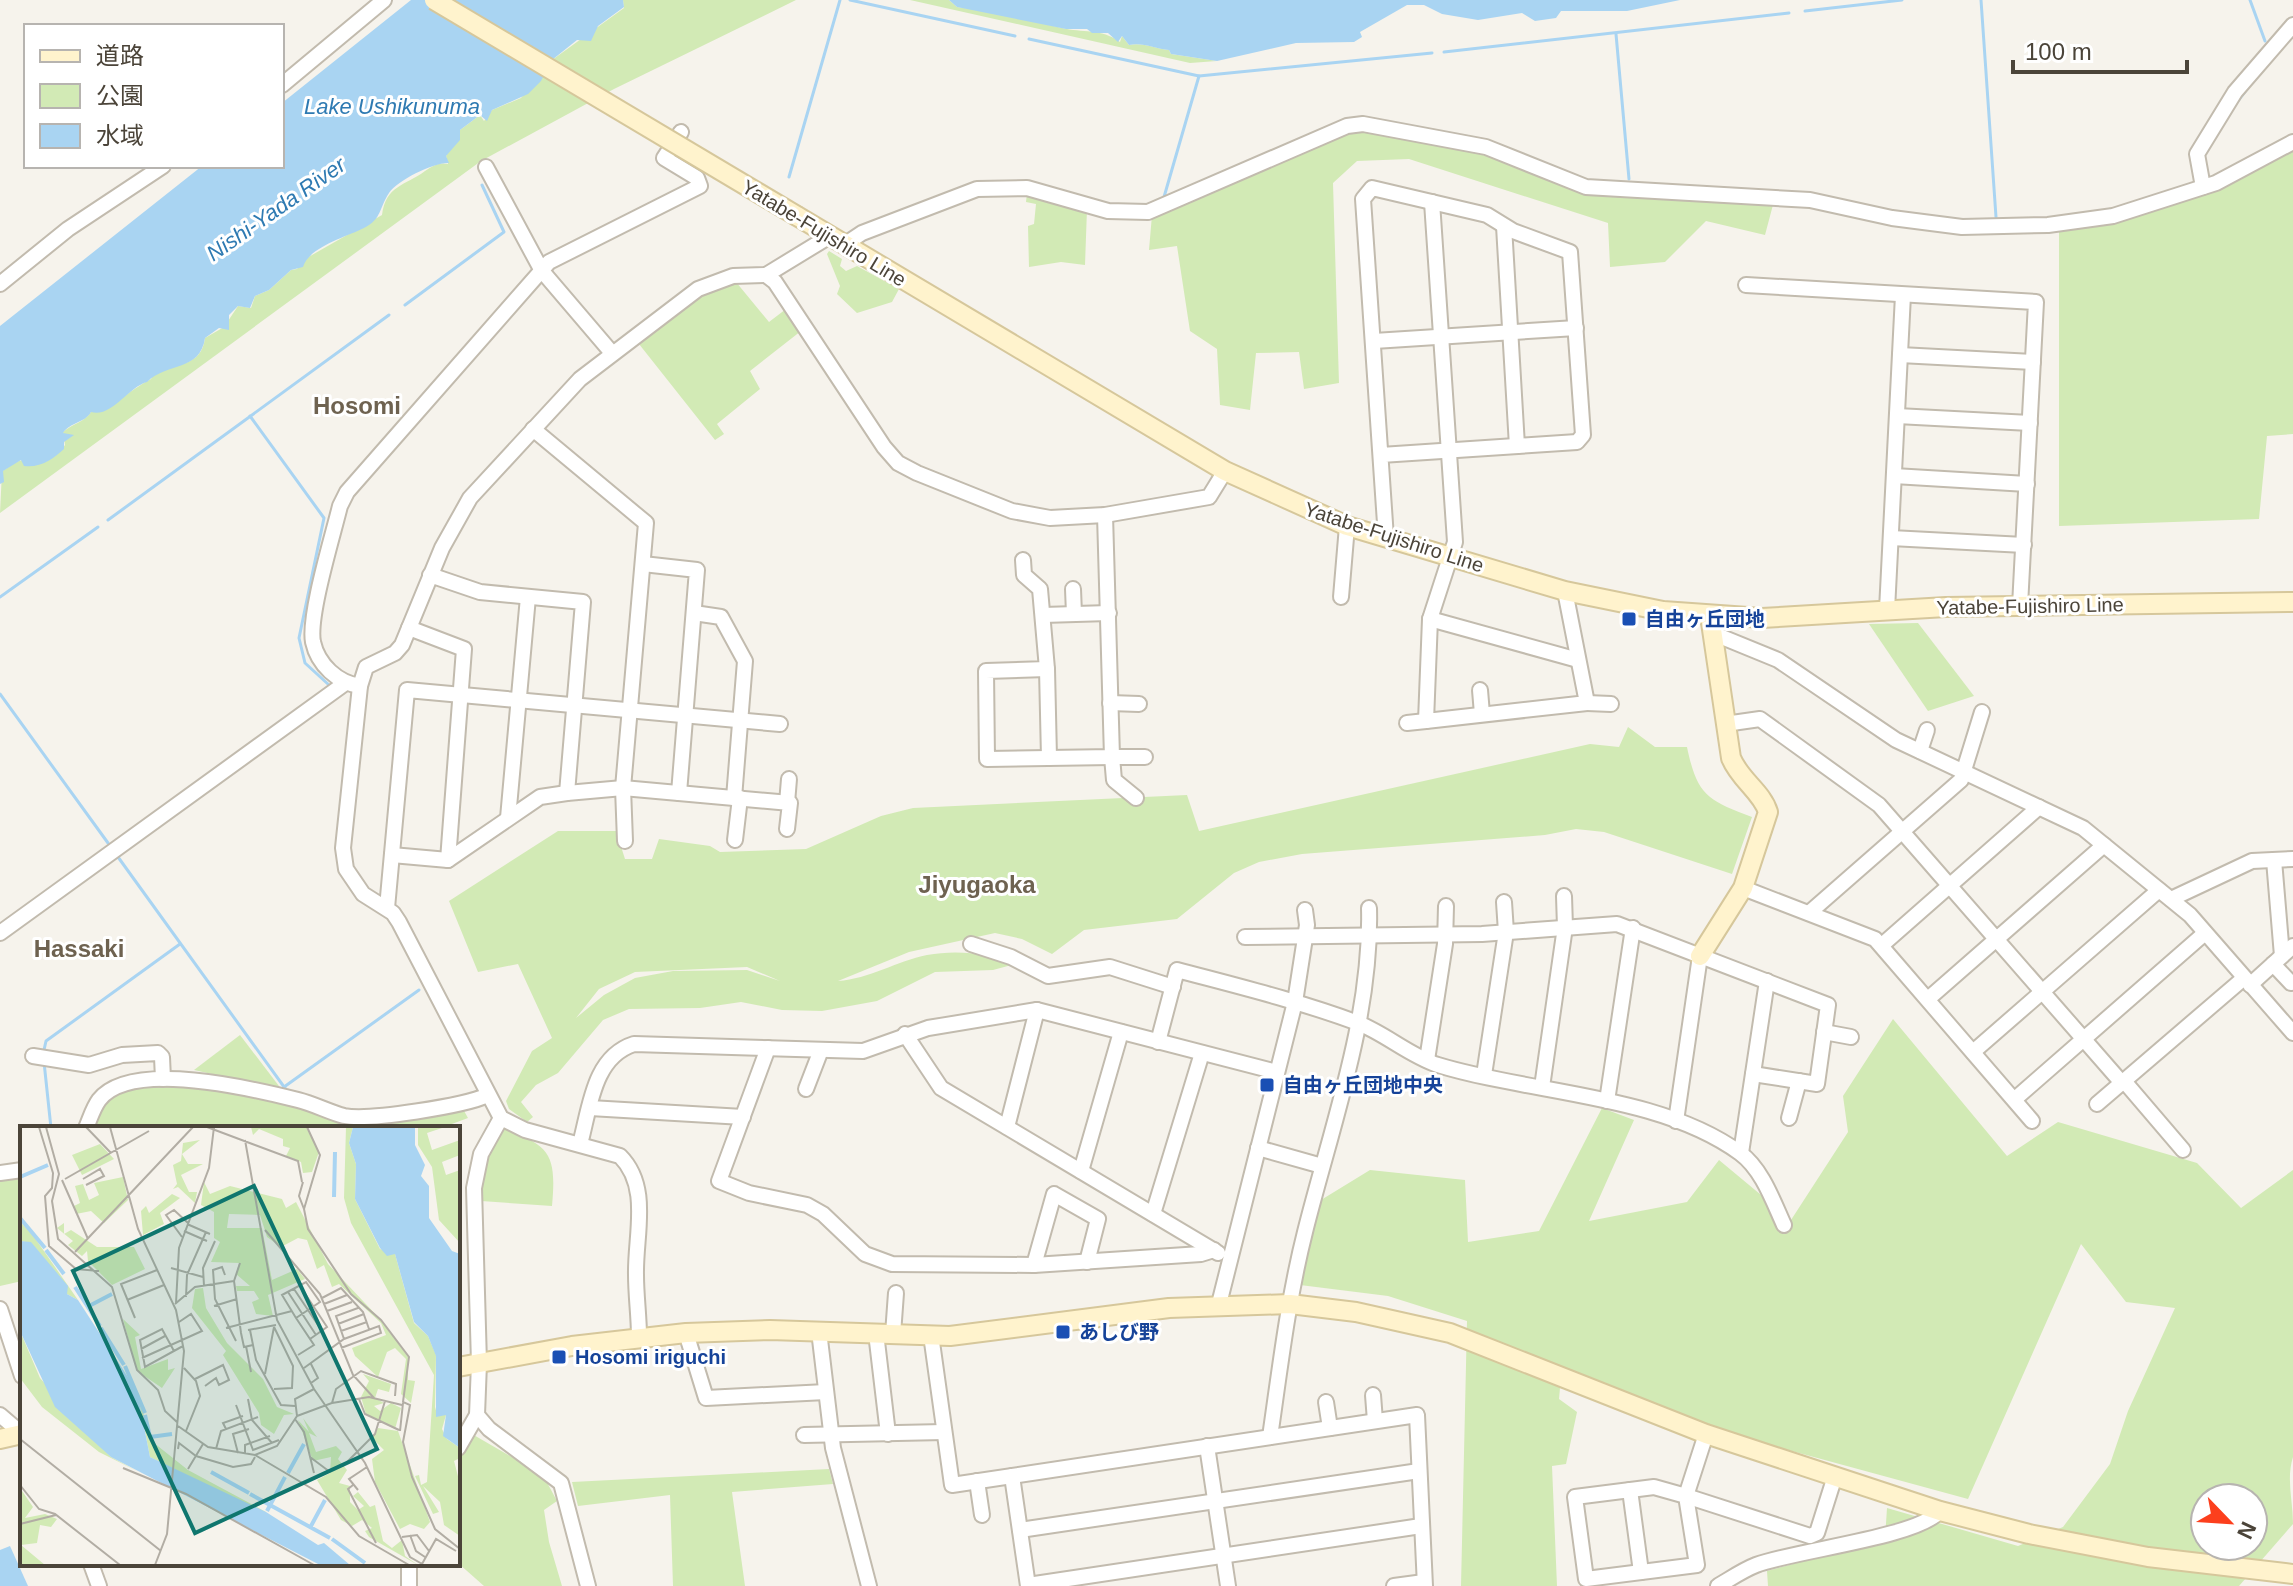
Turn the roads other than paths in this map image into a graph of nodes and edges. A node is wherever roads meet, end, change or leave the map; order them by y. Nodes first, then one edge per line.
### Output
1 (384, 0) edge
2 (434, 0) edge
3 (2293, 25) edge
4 (284, 83) edge
5 (681, 132) dead end
6 (2293, 142) edge
7 (486, 167) dead end
8 (160, 168) edge
9 (2203, 187) junction
10 (1432, 202) junction
11 (1504, 226) junction
12 (837, 241) junction
13 (542, 271) junction
14 (766, 275) junction
15 (0, 284) edge
16 (1746, 285) dead end
17 (1903, 295) junction
18 (1576, 328) junction
19 (1509, 332) junction
20 (1441, 337) junction
21 (1374, 341) junction
22 (612, 353) junction
23 (1900, 355) junction
24 (2033, 362) junction
25 (1897, 416) junction
26 (2030, 423) junction
27 (533, 429) junction
28 (1517, 446) junction
29 (1449, 451) junction
30 (1381, 455) junction
31 (1225, 471) junction
32 (1894, 476) junction
33 (2027, 484) junction
34 (1105, 515) junction
35 (1347, 526) junction
36 (1386, 538) junction
37 (1891, 538) junction
38 (2024, 545) junction
39 (1450, 556) junction
40 (1023, 560) dead end
41 (643, 564) junction
42 (430, 575) junction
43 (1073, 589) dead end
44 (1565, 591) junction
45 (528, 597) junction
46 (1341, 597) dead end
47 (2293, 602) edge
48 (2020, 606) junction
49 (1887, 610) junction
50 (694, 613) junction
51 (1109, 613) junction
52 (1074, 614) junction
53 (1043, 615) junction
54 (1430, 619) junction
55 (1711, 624) junction
56 (409, 628) junction
57 (1578, 660) junction
58 (1047, 669) junction
59 (344, 684) junction
60 (360, 686) junction
61 (1480, 690) dead end
62 (463, 695) junction
63 (519, 700) junction
64 (1110, 703) junction
65 (1587, 703) junction
66 (1139, 704) dead end
67 (1611, 704) dead end
68 (574, 706) junction
69 (630, 710) junction
70 (1982, 712) dead end
71 (1482, 714) junction
72 (685, 715) junction
73 (741, 720) junction
74 (1426, 721) junction
75 (1407, 723) dead end
76 (780, 724) dead end
77 (1725, 724) junction
78 (1927, 730) dead end
79 (1920, 751) junction
80 (1112, 757) junction
81 (1145, 757) dead end
82 (1049, 758) junction
83 (1965, 772) junction
84 (789, 779) dead end
85 (623, 788) junction
86 (567, 793) junction
87 (679, 793) junction
88 (737, 798) junction
89 (1136, 798) dead end
90 (787, 803) junction
91 (2039, 807) junction
92 (508, 818) junction
93 (787, 829) dead end
94 (1902, 831) junction
95 (735, 840) dead end
96 (625, 841) dead end
97 (2104, 845) junction
98 (392, 855) junction
99 (2293, 859) edge
100 (448, 860) junction
101 (2274, 860) junction
102 (1950, 886) junction
103 (1743, 888) junction
104 (2165, 894) junction
105 (1564, 896) dead end
106 (1504, 902) dead end
107 (1446, 906) dead end
108 (387, 908) junction
109 (1369, 908) dead end
110 (1305, 910) dead end
111 (1809, 913) junction
112 (1565, 927) junction
113 (1633, 928) junction
114 (1506, 932) junction
115 (0, 933) edge
116 (1445, 933) junction
117 (2205, 933) junction
118 (1305, 935) junction
119 (1369, 936) junction
120 (1245, 937) dead end
121 (1996, 939) junction
122 (971, 944) dead end
123 (1882, 945) junction
124 (2282, 955) edge
125 (1700, 956) junction
126 (1767, 981) junction
127 (2247, 981) junction
128 (2291, 983) dead end
129 (1173, 987) junction
130 (2042, 992) junction
131 (1928, 999) junction
132 (1295, 1002) junction
133 (1037, 1010) junction
134 (1356, 1022) junction
135 (1121, 1032) junction
136 (1824, 1032) junction
137 (2293, 1033) edge
138 (905, 1034) junction
139 (1851, 1037) dead end
140 (2084, 1039) junction
141 (1158, 1042) junction
142 (768, 1048) junction
143 (821, 1050) junction
144 (1973, 1052) junction
145 (1202, 1053) junction
146 (33, 1056) dead end
147 (1427, 1060) junction
148 (1277, 1072) junction
149 (1753, 1074) junction
150 (1484, 1075) junction
151 (163, 1079) junction
152 (1799, 1081) junction
153 (2123, 1082) junction
154 (1542, 1087) junction
155 (806, 1089) dead end
156 (488, 1095) junction
157 (2015, 1099) junction
158 (1607, 1101) junction
159 (2097, 1104) dead end
160 (590, 1108) junction
161 (743, 1117) junction
162 (501, 1118) junction
163 (1789, 1118) dead end
164 (1676, 1121) junction
165 (2032, 1121) dead end
166 (87, 1126) edge
167 (1007, 1127) junction
168 (580, 1144) junction
169 (1258, 1148) junction
170 (2183, 1150) dead end
171 (1741, 1153) junction
172 (1322, 1166) junction
173 (20, 1170) edge
174 (1081, 1171) junction
175 (0, 1173) edge
176 (1153, 1214) junction
177 (1784, 1225) dead end
178 (1214, 1250) junction
179 (1229, 1259) junction
180 (1087, 1262) junction
181 (1034, 1265) junction
182 (896, 1293) dead end
183 (1219, 1304) junction
184 (1290, 1304) junction
185 (0, 1309) edge
186 (819, 1331) junction
187 (686, 1333) junction
188 (885, 1333) junction
189 (931, 1335) junction
190 (639, 1337) junction
191 (479, 1363) junction
192 (460, 1367) edge
193 (20, 1370) edge
194 (826, 1392) junction
195 (1373, 1395) dead end
196 (1326, 1402) dead end
197 (0, 1415) edge
198 (477, 1415) junction
199 (1375, 1421) junction
200 (1330, 1428) junction
201 (944, 1432) junction
202 (888, 1434) junction
203 (1706, 1434) junction
204 (804, 1435) dead end
205 (13, 1436) edge
206 (831, 1436) junction
207 (1270, 1437) junction
208 (460, 1445) edge
209 (1207, 1446) junction
210 (1419, 1471) junction
211 (1012, 1476) junction
212 (1835, 1476) junction
213 (977, 1481) junction
214 (1630, 1490) junction
215 (1686, 1496) junction
216 (1215, 1501) junction
217 (1940, 1511) junction
218 (982, 1515) dead end
219 (1421, 1526) junction
220 (1020, 1530) junction
221 (1223, 1555) junction
222 (92, 1566) edge
223 (1641, 1572) junction
224 (2293, 1574) edge
225 (1424, 1584) edge
226 (99, 1586) edge
227 (588, 1586) edge
228 (869, 1586) edge
229 (1028, 1586) edge
230 (1228, 1586) edge
231 (1394, 1586) edge
232 (1718, 1586) edge

1 - 4 street
2 - 12 street, Yatabe-Fujishiro Line, bridge
3 - 9 street
5 - 13 street
6 - 9 street
7 - 13 street
8 - 15 street
9 - 12 street
10 - 11 street
10 - 20 street
10 - 21 street
11 - 18 street
11 - 19 street
12 - 14 street
12 - 31 street, Yatabe-Fujishiro Line
13 - 22 street
13 - 59 street
14 - 22 street
14 - 34 street
16 - 17 street
17 - 23 street
17 - 24 street
18 - 19 street
18 - 28 street
19 - 20 street
19 - 28 street
20 - 21 street
20 - 29 street
21 - 30 street
22 - 27 street
23 - 24 street
23 - 25 street
24 - 26 street
25 - 26 street
25 - 32 street
26 - 33 street
27 - 41 street
27 - 42 street
28 - 29 street
29 - 30 street
29 - 39 street
30 - 36 street
31 - 34 street
31 - 35 street, Yatabe-Fujishiro Line
32 - 33 street
32 - 37 street
33 - 38 street
34 - 51 street
35 - 36 street, Yatabe-Fujishiro Line
35 - 46 street
36 - 39 street, Yatabe-Fujishiro Line
37 - 38 street
37 - 49 street
38 - 48 street
39 - 44 street, Yatabe-Fujishiro Line
39 - 54 street
40 - 53 street
41 - 50 street
41 - 69 street
42 - 45 street
42 - 56 street
43 - 52 street
44 - 55 street, Yatabe-Fujishiro Line
44 - 57 street
45 - 63 street
45 - 68 street
47 - 48 street, Yatabe-Fujishiro Line
48 - 49 street, Yatabe-Fujishiro Line
49 - 55 street, Yatabe-Fujishiro Line
50 - 72 street
50 - 73 street
51 - 52 street
51 - 64 street
52 - 53 street
53 - 58 street
54 - 57 street
54 - 74 street
55 - 77 street
55 - 79 street
56 - 60 street
56 - 62 street
57 - 65 street
58 - 82 street
58 - 82 street
59 - 60 street
59 - 115 street
60 - 108 street
61 - 71 street
62 - 63 street
62 - 98 street
62 - 100 street
63 - 68 street
63 - 92 street
64 - 66 street
64 - 80 street
65 - 67 street
65 - 71 street
68 - 69 street
68 - 86 street
69 - 72 street
69 - 85 street
70 - 83 street
71 - 74 street
72 - 73 street
72 - 87 street
73 - 76 street
73 - 88 street
74 - 75 street
77 - 94 street
77 - 103 street
78 - 79 street
79 - 83 street
80 - 81 street
80 - 82 street
80 - 89 street
83 - 91 street
83 - 94 street
84 - 90 street
85 - 86 street
85 - 87 street
85 - 96 street
86 - 92 street
87 - 88 street
88 - 90 street
88 - 95 street
90 - 93 street
91 - 97 street
91 - 102 street
92 - 100 street
94 - 102 street
94 - 111 street
97 - 104 street
97 - 121 street
98 - 100 street
98 - 108 street
99 - 101 street
101 - 104 street
101 - 124 street
102 - 121 street
102 - 123 street
103 - 111 street
103 - 125 street
104 - 117 street
104 - 130 street
105 - 112 street
106 - 114 street
107 - 116 street
108 - 156 street
109 - 119 street
110 - 118 street
111 - 123 street
112 - 113 street
112 - 114 street
112 - 154 street
113 - 125 street
113 - 158 street
114 - 116 street
114 - 150 street
116 - 119 street
116 - 147 street
117 - 127 street
117 - 140 street
118 - 119 street
118 - 120 street
118 - 132 street
119 - 134 street
121 - 130 street
121 - 131 street
122 - 129 street
123 - 131 street
124 - 127 street
124 - 128 street
125 - 126 street
125 - 164 street
126 - 136 street
126 - 149 street
127 - 137 street
127 - 153 street
129 - 132 street
129 - 141 street
130 - 140 street
130 - 144 street
131 - 144 street
132 - 134 street
132 - 148 street
133 - 135 street
133 - 138 street
133 - 167 street
134 - 147 street
134 - 172 street
135 - 141 street
135 - 174 street
136 - 139 street
136 - 152 street
138 - 143 street
138 - 167 street
140 - 153 street
140 - 157 street
141 - 145 street
142 - 143 street
142 - 160 street
142 - 161 street
143 - 155 street
144 - 157 street
145 - 148 street
145 - 176 street
146 - 151 street
147 - 150 street
148 - 169 street
149 - 152 street
149 - 171 street
150 - 154 street
151 - 156 street
151 - 166 street
152 - 163 street
153 - 159 street
153 - 170 street
154 - 158 street
156 - 162 street
157 - 165 street
158 - 164 street
160 - 161 street
160 - 168 street
161 - 181 street
162 - 168 street
162 - 191 street
164 - 171 street
167 - 174 street
168 - 190 street
169 - 172 street
169 - 179 street
171 - 177 street
172 - 184 street
173 - 175 street
174 - 176 street
176 - 178 street
178 - 179 street
178 - 180 street
179 - 183 street
180 - 181 street
180 - 181 street
182 - 188 street
183 - 184 street
183 - 189 street
184 - 203 street
184 - 207 street
185 - 193 street
186 - 187 street
186 - 188 street
186 - 194 street
187 - 190 street
187 - 194 street
188 - 189 street
188 - 202 street
189 - 201 street
190 - 191 street
191 - 192 street
191 - 198 street
194 - 206 street
195 - 199 street
196 - 200 street
197 - 205 street
198 - 208 street
198 - 227 street
199 - 200 street
199 - 210 street
200 - 207 street
201 - 202 street
201 - 213 street
202 - 206 street
203 - 212 street
203 - 215 street
204 - 206 street
206 - 228 street
207 - 209 street
209 - 211 street
209 - 216 street
210 - 216 street
210 - 219 street
211 - 213 street
211 - 220 street
212 - 215 street
212 - 217 street
213 - 218 street
214 - 215 street
214 - 223 street
214 - 223 street
215 - 223 street
216 - 220 street
216 - 221 street
217 - 224 street
217 - 232 street
219 - 221 street
219 - 225 street
220 - 229 street
221 - 229 street
221 - 230 street
222 - 226 street
225 - 231 street

